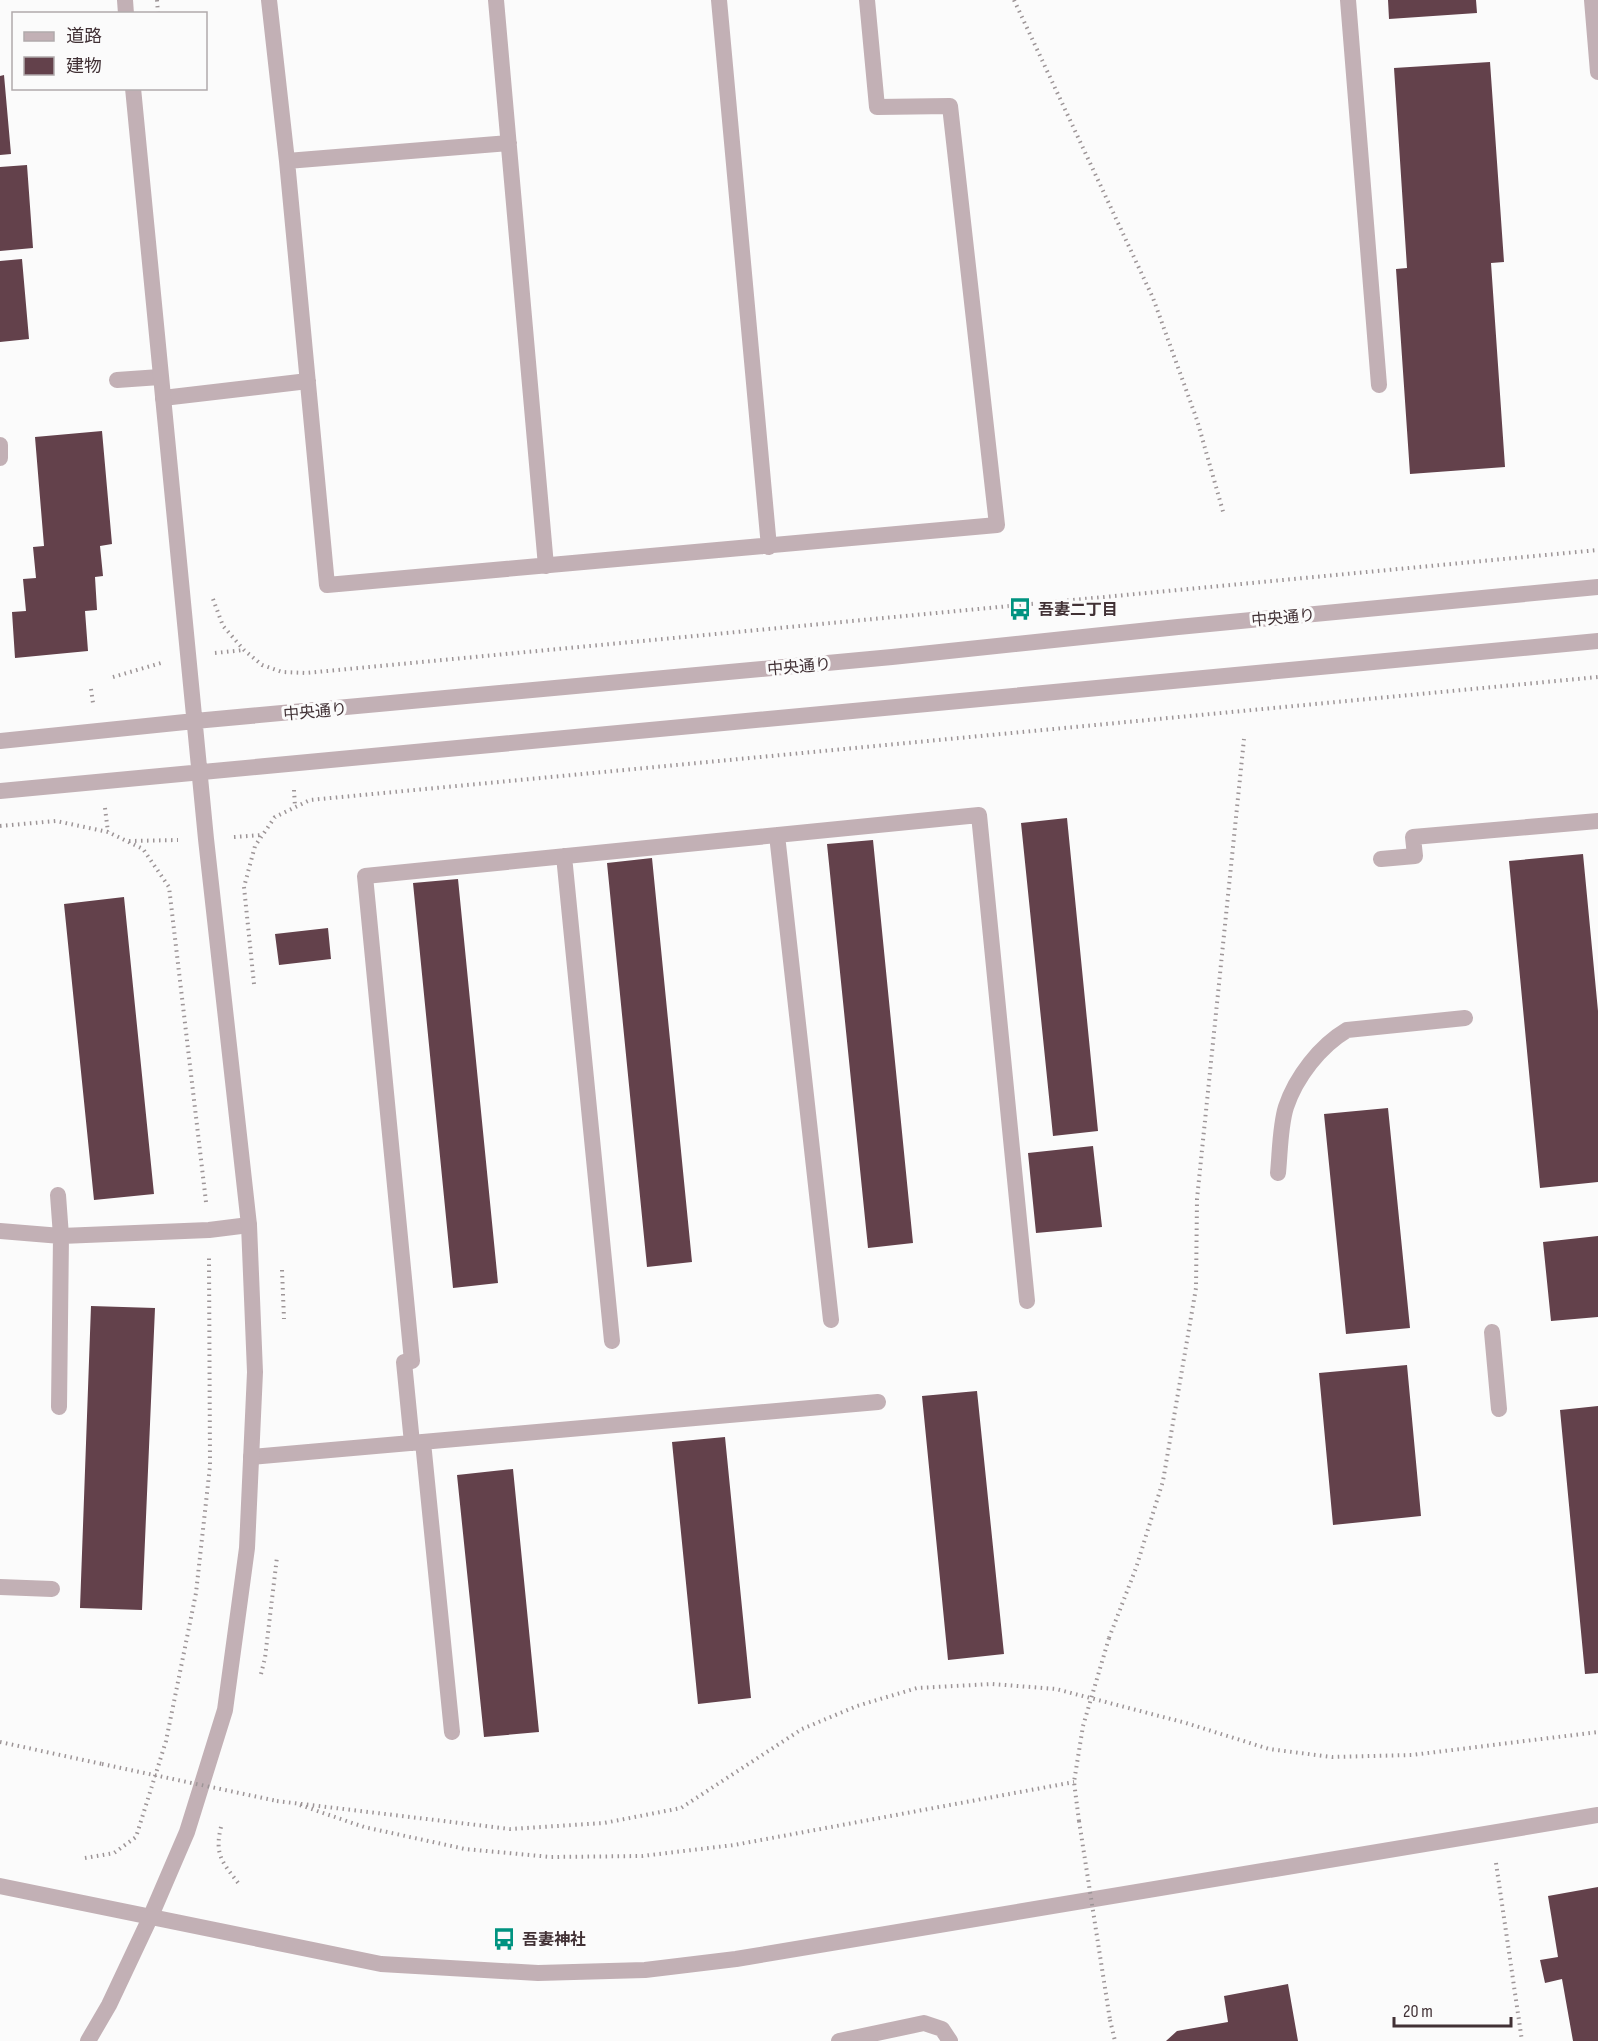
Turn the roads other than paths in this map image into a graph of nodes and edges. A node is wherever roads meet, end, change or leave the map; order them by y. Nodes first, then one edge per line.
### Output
1 (269, 0) edge
2 (496, 0) edge
3 (719, 0) edge
4 (867, 0) edge
5 (1348, 0) edge
6 (1592, 0) edge
7 (1598, 72) edge
8 (133, 90) edge
9 (509, 143) junction
10 (286, 161) junction
11 (160, 377) junction
12 (117, 380) dead end
13 (308, 381) junction
14 (1379, 385) dead end
15 (163, 398) junction
16 (0, 445) edge
17 (0, 458) edge
18 (769, 547) junction
19 (546, 566) junction
20 (1598, 587) edge
21 (1598, 641) edge
22 (195, 721) junction
23 (0, 741) edge
24 (200, 773) junction
25 (0, 791) edge
26 (1598, 821) edge
27 (777, 835) junction
28 (564, 856) junction
29 (1381, 859) dead end
30 (1465, 1018) dead end
31 (1278, 1173) dead end
32 (58, 1195) dead end
33 (249, 1226) junction
34 (0, 1232) edge
35 (61, 1236) junction
36 (1027, 1301) dead end
37 (831, 1320) dead end
38 (1492, 1332) dead end
39 (612, 1341) dead end
40 (878, 1402) dead end
41 (59, 1407) dead end
42 (1499, 1409) dead end
43 (418, 1443) junction
44 (251, 1457) junction
45 (0, 1587) edge
46 (52, 1589) dead end
47 (452, 1732) dead end
48 (1598, 1815) edge
49 (0, 1886) edge
50 (150, 1918) junction
51 (88, 2041) edge
52 (839, 2041) edge
53 (950, 2041) edge

1 - 10 street
2 - 9 street
3 - 18 street
4 - 18 street
5 - 14 street
6 - 7 street
8 - 11 street
9 - 10 street
9 - 19 street
10 - 13 street
11 - 12 street
11 - 15 street
13 - 15 street
13 - 19 street
15 - 22 street
16 - 17 street
18 - 19 street
20 - 22 street, 中央通り
21 - 24 street
22 - 23 street, 中央通り
22 - 24 street
24 - 25 street
24 - 33 street
26 - 29 street
27 - 28 street
27 - 36 street
27 - 37 street
28 - 39 street
28 - 43 street
30 - 31 street
32 - 35 street
33 - 35 street
33 - 44 street
34 - 35 street
35 - 41 street
38 - 42 street
40 - 43 street
43 - 44 street
43 - 47 street
44 - 50 street
45 - 46 street
48 - 50 street
49 - 50 street
50 - 51 street
52 - 53 street

